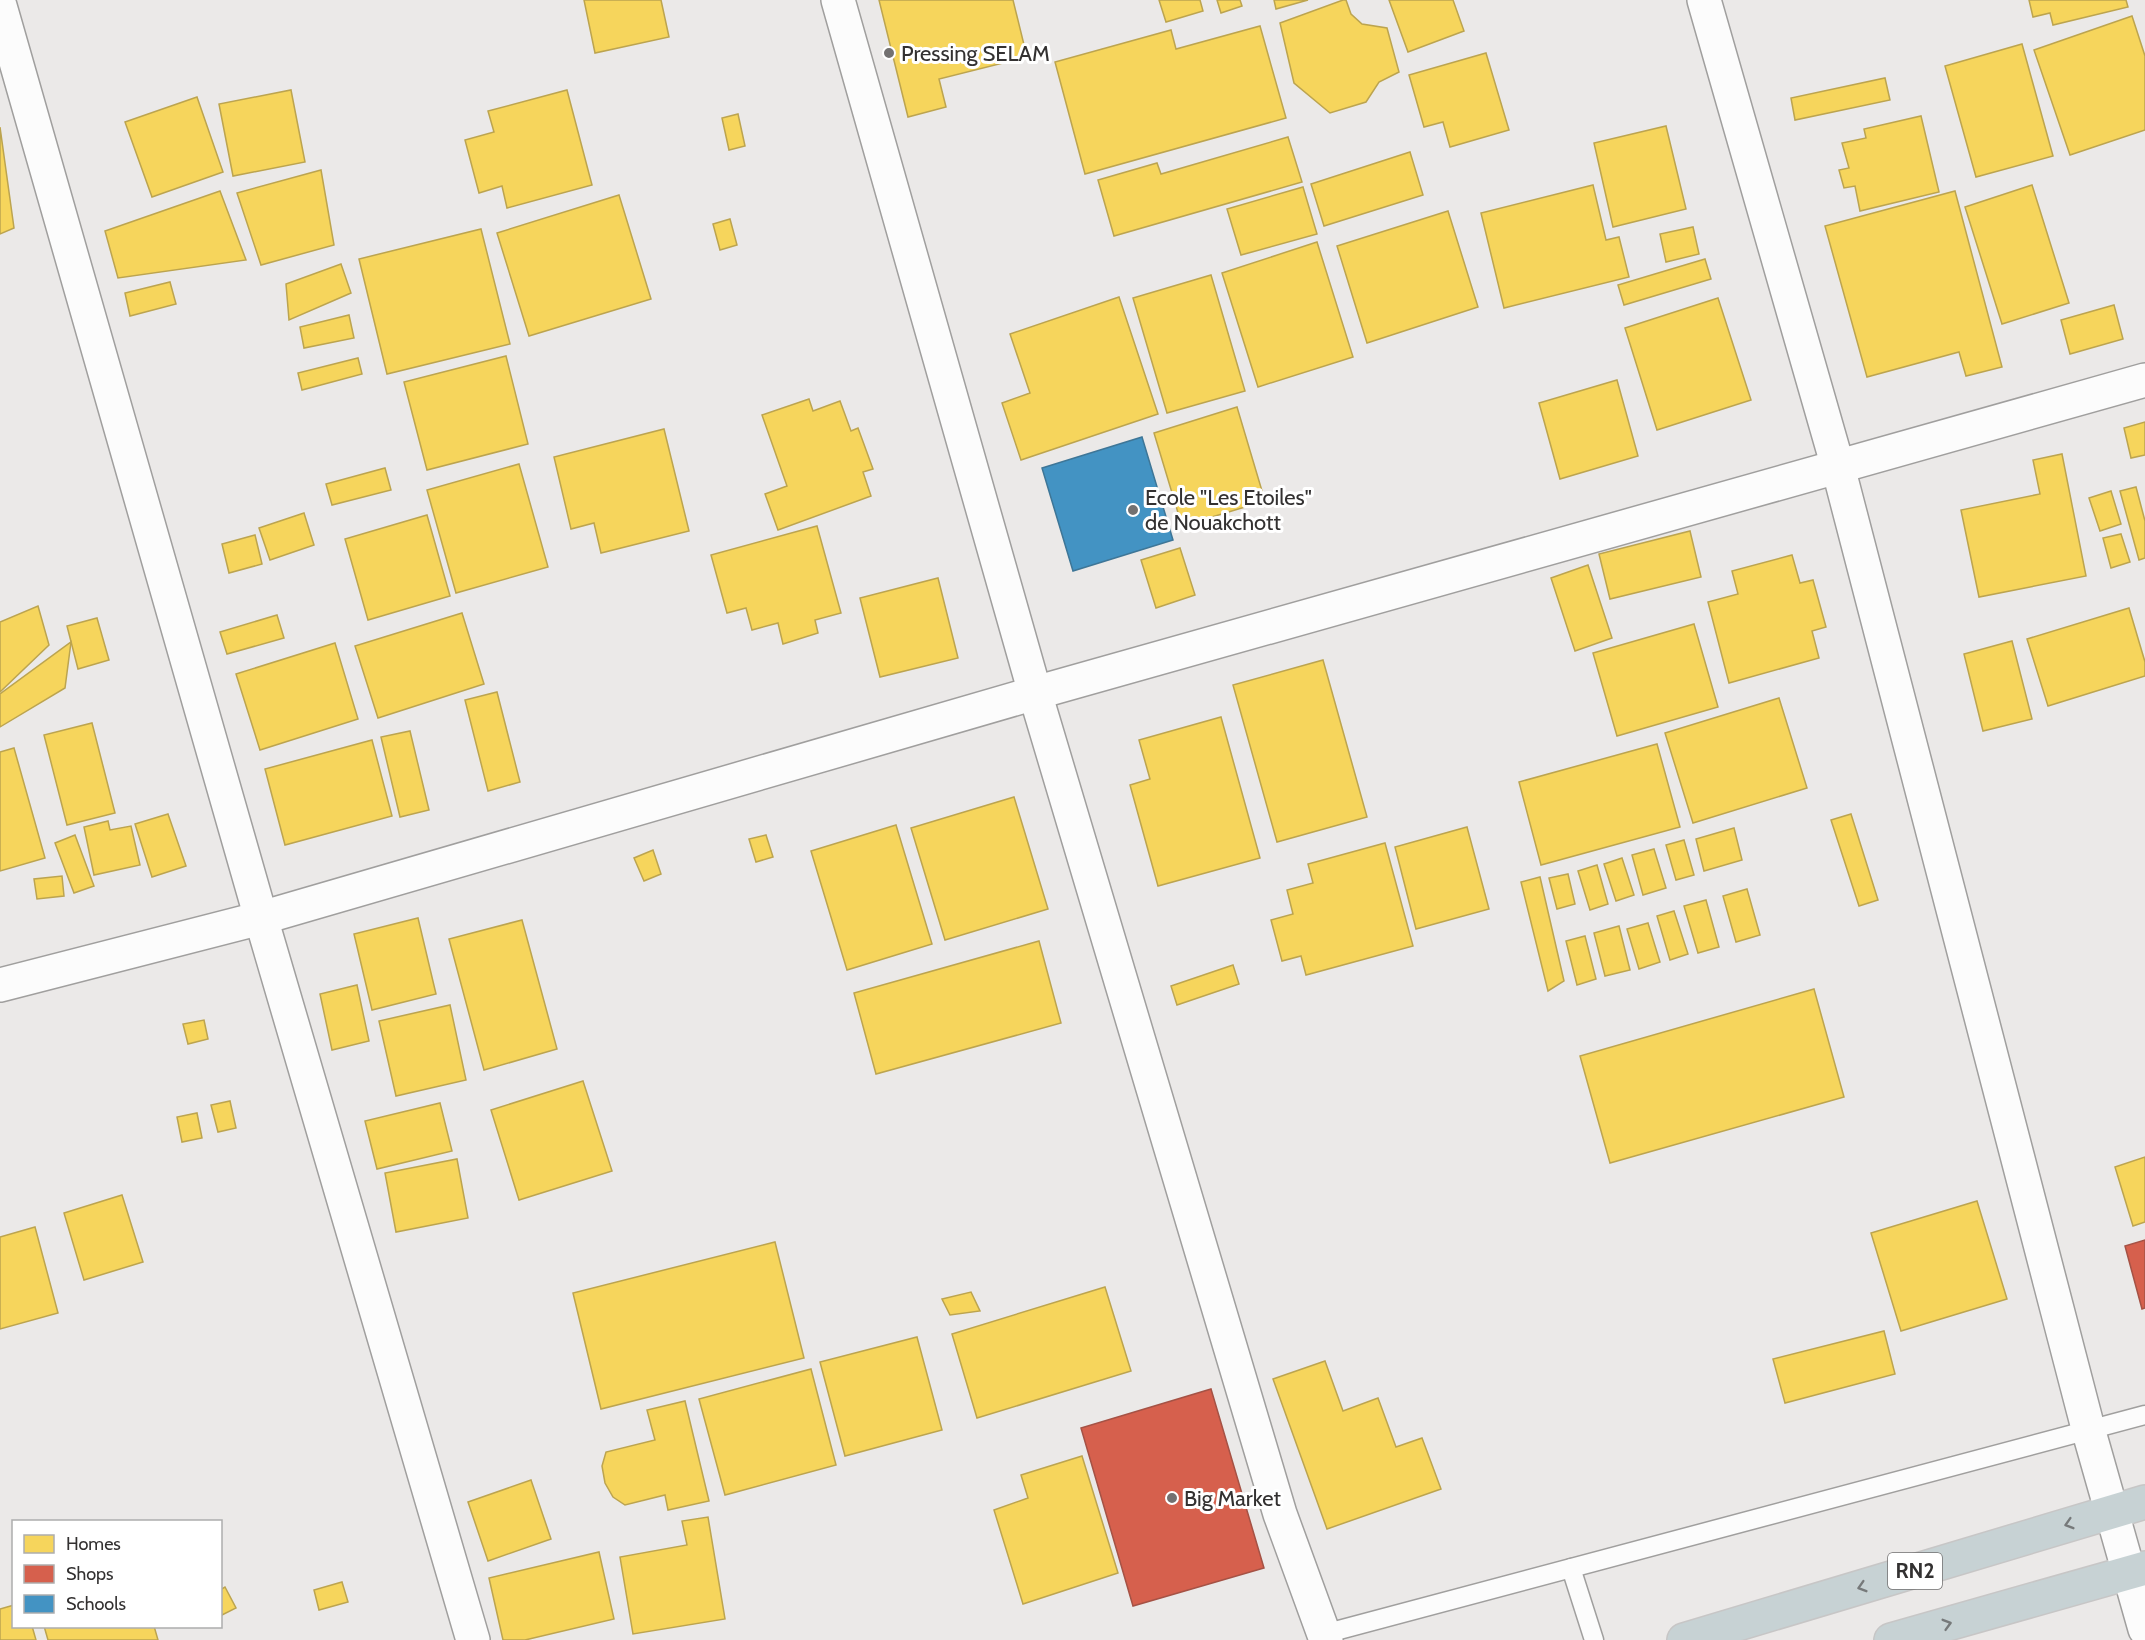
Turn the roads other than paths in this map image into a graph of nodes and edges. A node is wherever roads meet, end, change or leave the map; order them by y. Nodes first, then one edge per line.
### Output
1 (838, 0) edge
2 (1704, 0) edge
3 (0, 6) edge
4 (2145, 380) edge
5 (1838, 467) junction
6 (1035, 693) junction
7 (261, 918) junction
8 (0, 985) edge
9 (2145, 1415) edge
10 (2089, 1432) junction
11 (2145, 1502) edge
12 (2110, 1512) junction
13 (1571, 1569) junction
14 (2136, 1570) edge
15 (2145, 1629) edge
16 (1317, 1638) edge
17 (473, 1640) edge
18 (1594, 1640) edge
19 (1684, 1640) edge
20 (1891, 1640) edge

1 - 6 street
2 - 5 street
3 - 7 street
4 - 5 street
5 - 6 street
5 - 10 street
6 - 7 street
6 - 16 street
7 - 8 street
7 - 17 street
9 - 10 lane
10 - 12 street
10 - 13 lane
11 - 12 highway, RN2
12 - 14 street
12 -> 19 highway, RN2
13 - 16 lane
13 - 18 lane
14 - 15 street
20 -> 14 highway

